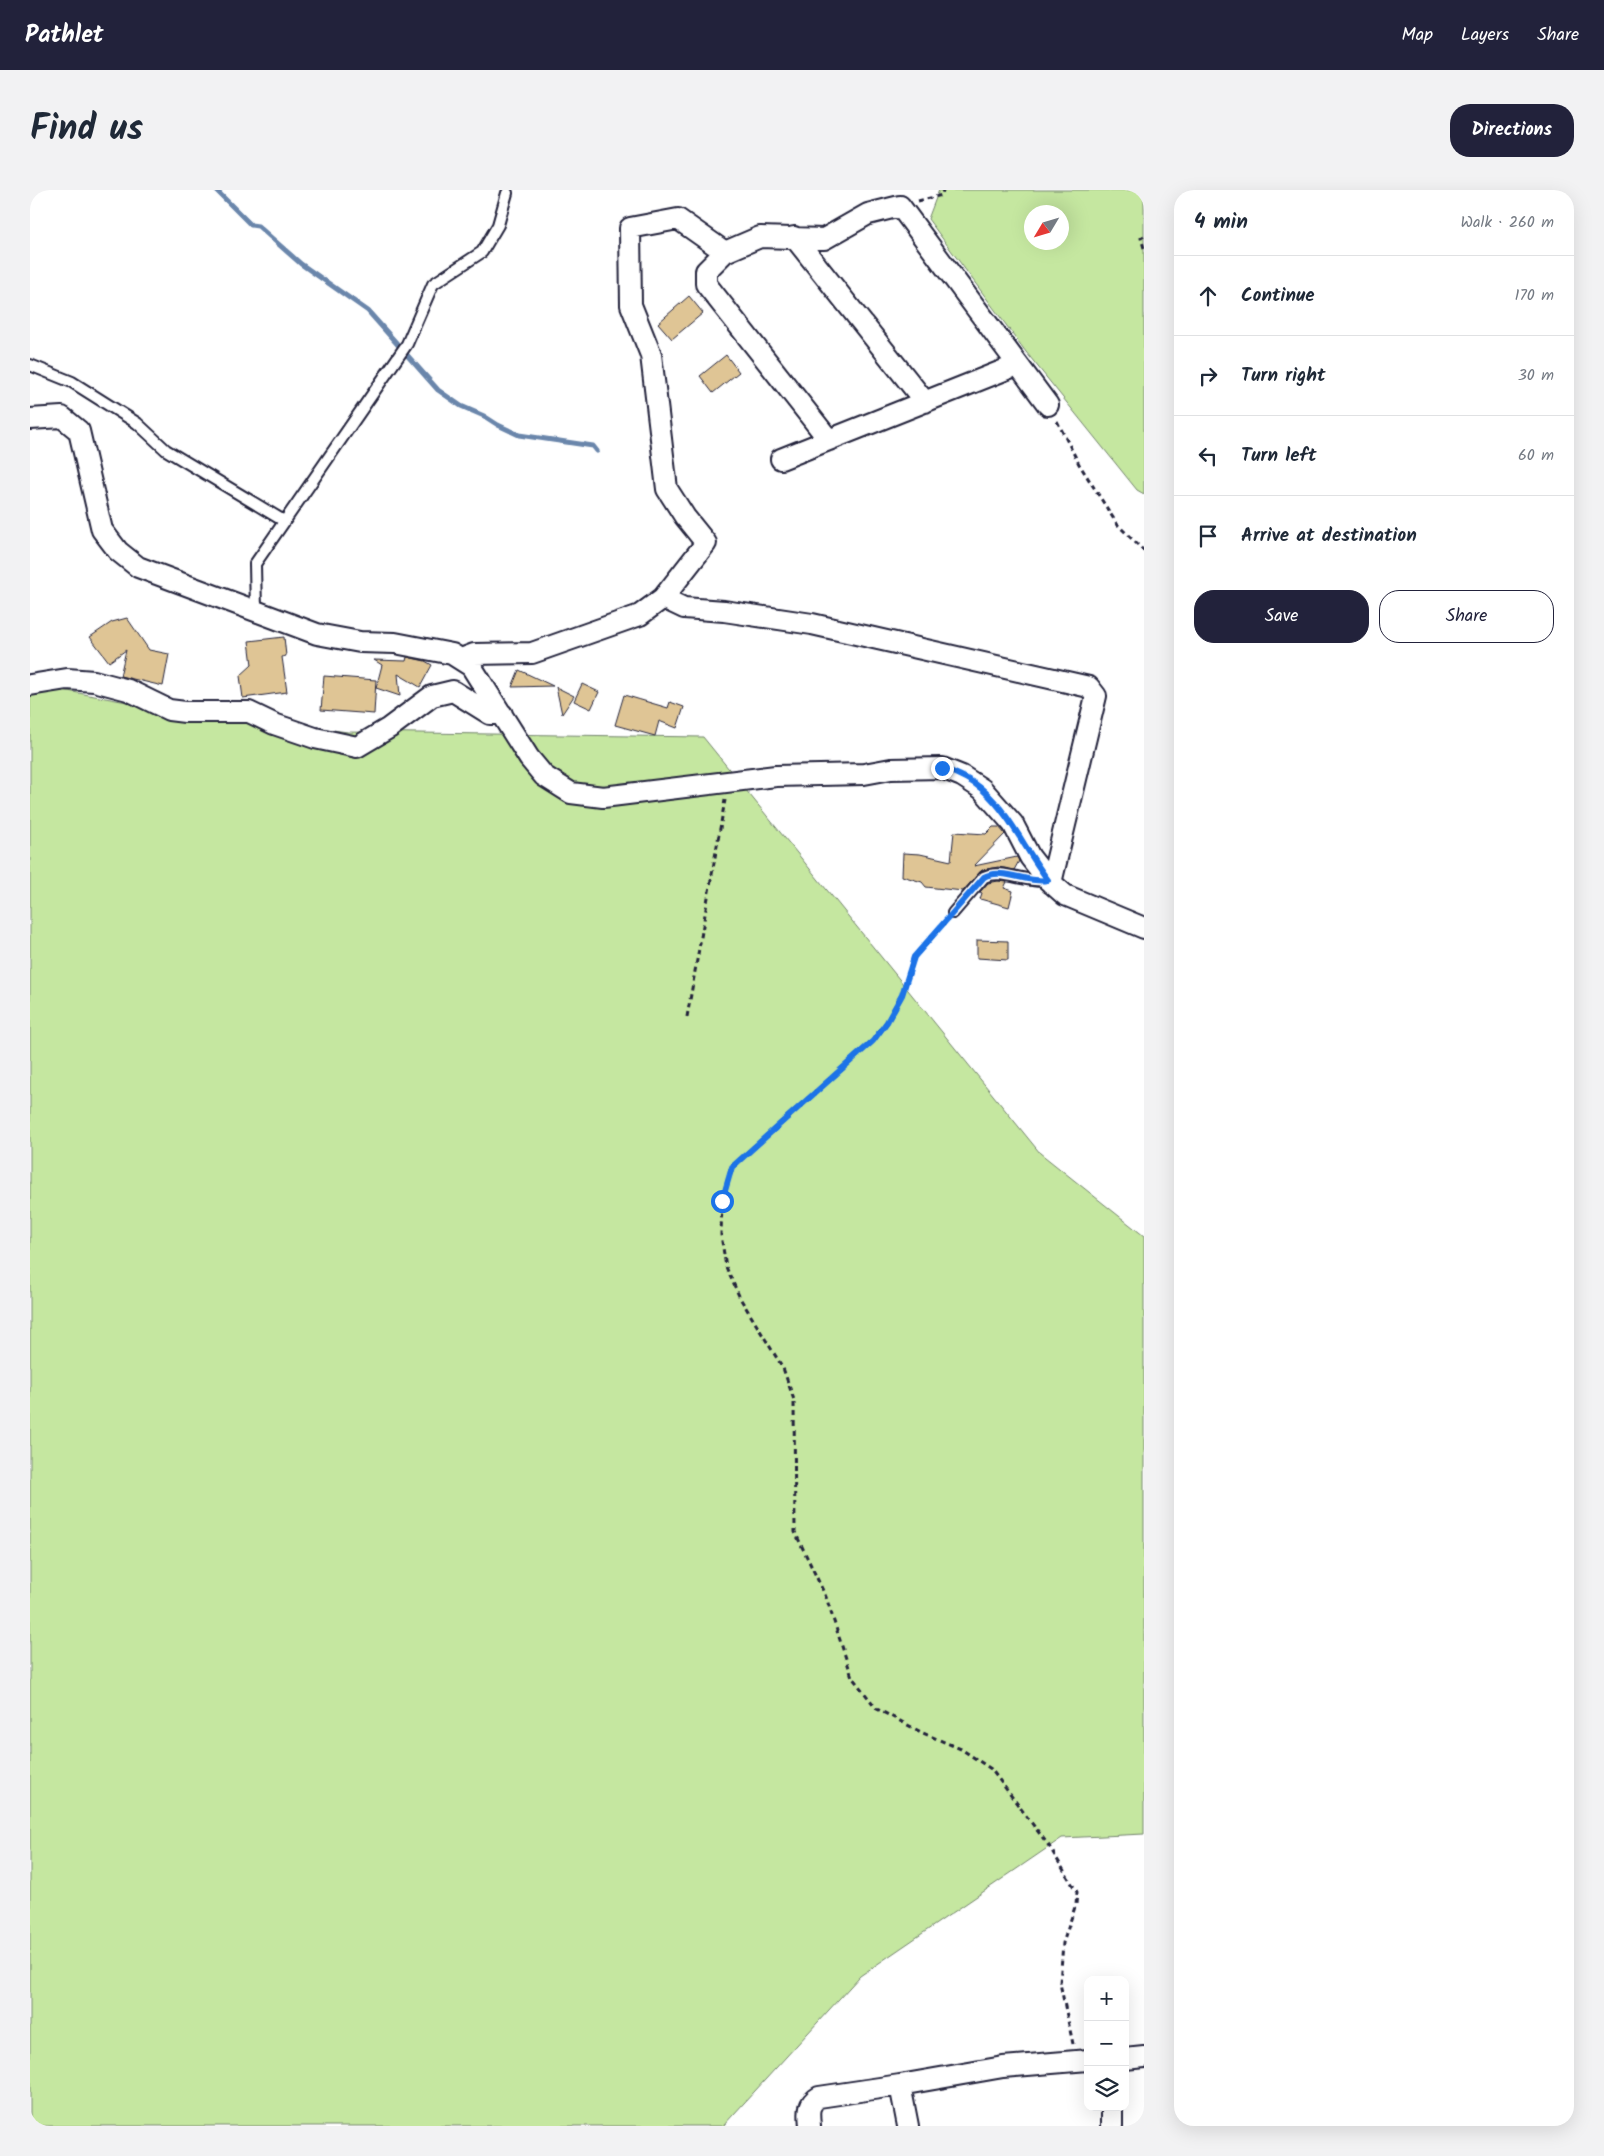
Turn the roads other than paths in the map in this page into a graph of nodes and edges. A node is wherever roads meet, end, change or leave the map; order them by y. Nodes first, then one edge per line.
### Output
1 (507, 193) dead end
2 (794, 237) junction
3 (724, 252) junction
4 (30, 365) edge
5 (1018, 365) junction
6 (925, 402) junction
7 (1048, 405) road end
8 (30, 419) edge
9 (829, 440) junction
10 (781, 459) dead end
11 (284, 522) junction
12 (663, 598) junction
13 (256, 611) junction
14 (461, 660) junction
15 (30, 685) edge
16 (502, 714) junction
17 (1049, 882) junction
18 (953, 913) road end
19 (1144, 928) edge
20 (1144, 2057) edge
21 (1129, 2059) edge
22 (1082, 2061) edge
23 (900, 2086) junction
24 (1112, 2111) edge
25 (810, 2126) edge
26 (908, 2126) edge
27 (1112, 2126) edge

1 - 11 lane
2 - 3 street
2 - 5 street
2 - 6 street
3 - 9 street
3 - 12 street
4 - 11 lane
5 - 6 street
5 - 7 street
6 - 9 street
8 - 13 street
9 - 10 street
11 - 13 lane
12 - 14 street
12 - 17 street
13 - 14 street
14 - 16 street
15 - 16 street
16 - 17 street
17 - 18 lane
17 - 19 street
20 - 21 street
22 - 23 street
23 - 25 street
23 - 26 street
24 - 27 street

